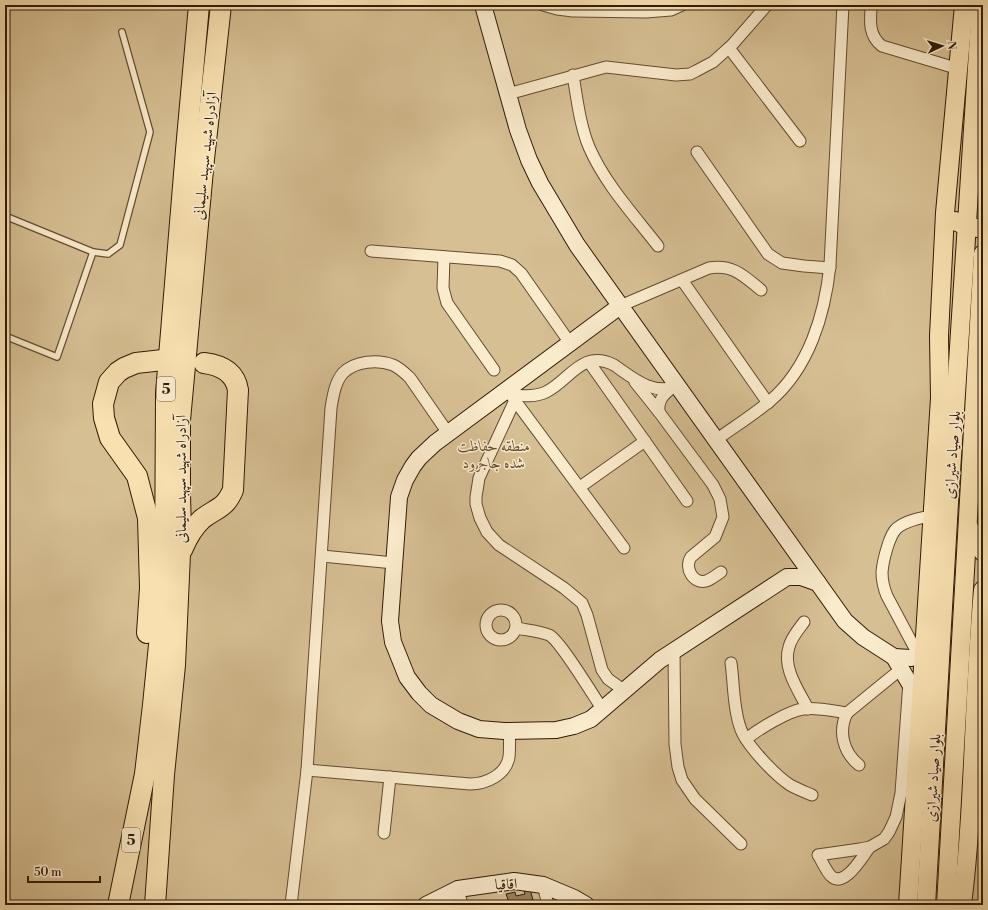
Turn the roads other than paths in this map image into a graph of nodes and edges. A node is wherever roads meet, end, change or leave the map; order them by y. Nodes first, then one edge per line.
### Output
1 (200, 5) edge
2 (221, 5) edge
3 (483, 5) edge
4 (543, 5) edge
5 (682, 5) edge
6 (767, 5) edge
7 (844, 5) edge
8 (964, 5) edge
9 (981, 5) edge
10 (872, 8) dead end
11 (122, 32) dead end
12 (729, 48) junction
13 (959, 69) junction
14 (573, 76) junction
15 (508, 94) junction
16 (800, 141) dead end
17 (697, 152) dead end
18 (945, 213) junction
19 (5, 216) edge
20 (974, 227) edge
21 (658, 246) dead end
22 (371, 251) dead end
23 (93, 252) junction
24 (983, 254) edge
25 (444, 257) junction
26 (830, 268) junction
27 (682, 280) junction
28 (761, 290) dead end
29 (620, 306) junction
30 (5, 336) edge
31 (570, 343) junction
32 (163, 360) dead end
33 (589, 362) junction
34 (204, 363) dead end
35 (494, 370) dead end
36 (631, 377) junction
37 (675, 387) junction
38 (511, 395) junction
39 (768, 403) junction
40 (659, 412) junction
41 (448, 433) junction
42 (716, 440) junction
43 (645, 441) junction
44 (580, 487) junction
45 (983, 500) edge
46 (687, 501) dead end
47 (938, 507) junction
48 (968, 520) junction
49 (791, 545) junction
50 (624, 548) dead end
51 (983, 552) edge
52 (180, 556) junction
53 (322, 556) junction
54 (394, 562) junction
55 (721, 572) dead end
56 (787, 577) junction
57 (818, 583) junction
58 (983, 590) edge
59 (804, 622) dead end
60 (516, 628) dead end
61 (674, 651) junction
62 (921, 656) junction
63 (980, 658) edge
64 (731, 663) dead end
65 (901, 669) junction
66 (625, 691) junction
67 (979, 691) edge
68 (920, 701) junction
69 (154, 705) junction
70 (808, 709) junction
71 (603, 710) junction
72 (847, 713) junction
73 (510, 731) junction
74 (746, 739) junction
75 (858, 765) dead end
76 (307, 770) junction
77 (390, 777) junction
78 (812, 795) dead end
79 (384, 833) dead end
80 (741, 844) dead end
81 (870, 846) dead end
82 (928, 873) junction
83 (543, 885) junction
84 (458, 889) junction
85 (118, 905) edge
86 (155, 905) edge
87 (292, 905) edge
88 (426, 905) edge
89 (462, 905) edge
90 (548, 905) edge
91 (586, 905) edge
92 (908, 905) edge
93 (919, 905) edge
94 (926, 905) edge
95 (946, 905) edge
96 (962, 905) edge

1 - 69 highway, آزادراه شهید سپهبد سلیمانی / 5
2 - 52 highway, آزادراه شهید سپهبد سلیمانی / 5
3 - 15 main road
4 - 5 street
6 - 12 street
7 - 26 street
8 - 13 main road
9 - 20 main road, بلوار صیاد شیرازی
10 - 13 street
11 - 23 lane
12 - 14 street
12 - 16 street
13 - 18 main road
14 - 15 street
14 - 21 street
15 - 29 main road
17 - 26 street
18 - 20 main road
18 - 47 main road
19 - 23 lane
20 - 47 main road, بلوار صیاد شیرازی
22 - 25 street
23 - 30 lane
24 - 48 main road, بلوار صیاد شیرازی
25 - 31 street
25 - 35 street
26 - 39 street
27 - 28 street
27 - 29 street
27 - 39 street
29 - 31 main road
29 - 37 main road
31 - 38 main road
32 - 69 highway
33 - 36 street
33 - 38 street
33 - 43 street
34 - 52 highway
36 - 37 street
36 - 40 street
37 - 40 street
37 - 42 main road
38 - 41 main road
38 - 44 street
38 - 66 street
39 - 42 street
40 - 55 street
41 - 53 street
41 - 54 main road
42 - 49 main road
43 - 44 street
43 - 46 street
44 - 50 street
45 - 48 main road
47 - 62 main road
47 - 62 street
47 - 82 main road, بلوار صیاد شیرازی
48 - 51 main road
48 - 95 main road, بلوار صیاد شیرازی
49 - 56 main road
49 - 57 main road
52 - 86 highway, آزادراه شهید سپهبد سلیمانی / 5
53 - 54 street
53 - 76 street
54 - 73 main road
56 - 57 main road
56 - 61 main road
57 - 65 main road
58 - 63 main road
59 - 70 street
60 - 71 street
61 - 66 main road
61 - 80 street
62 - 65 main road
62 - 68 main road
63 - 67 main road
64 - 74 street
65 - 68 main road
65 - 72 street
65 - 81 street
66 - 71 main road
67 - 96 main road
68 - 92 main road
69 - 85 highway, آزادراه شهید سپهبد سلیمانی / 5
70 - 72 street
70 - 74 street
71 - 73 main road
72 - 75 street
73 - 77 street
74 - 78 street
76 - 77 street
76 - 87 street
77 - 79 street
82 - 93 main road
82 - 94 main road, بلوار صیاد شیرازی
83 - 84 main road, اقاقیا
83 - 90 street
83 - 91 main road, اقاقیا
84 - 88 main road, اقاقیا
84 - 89 street

